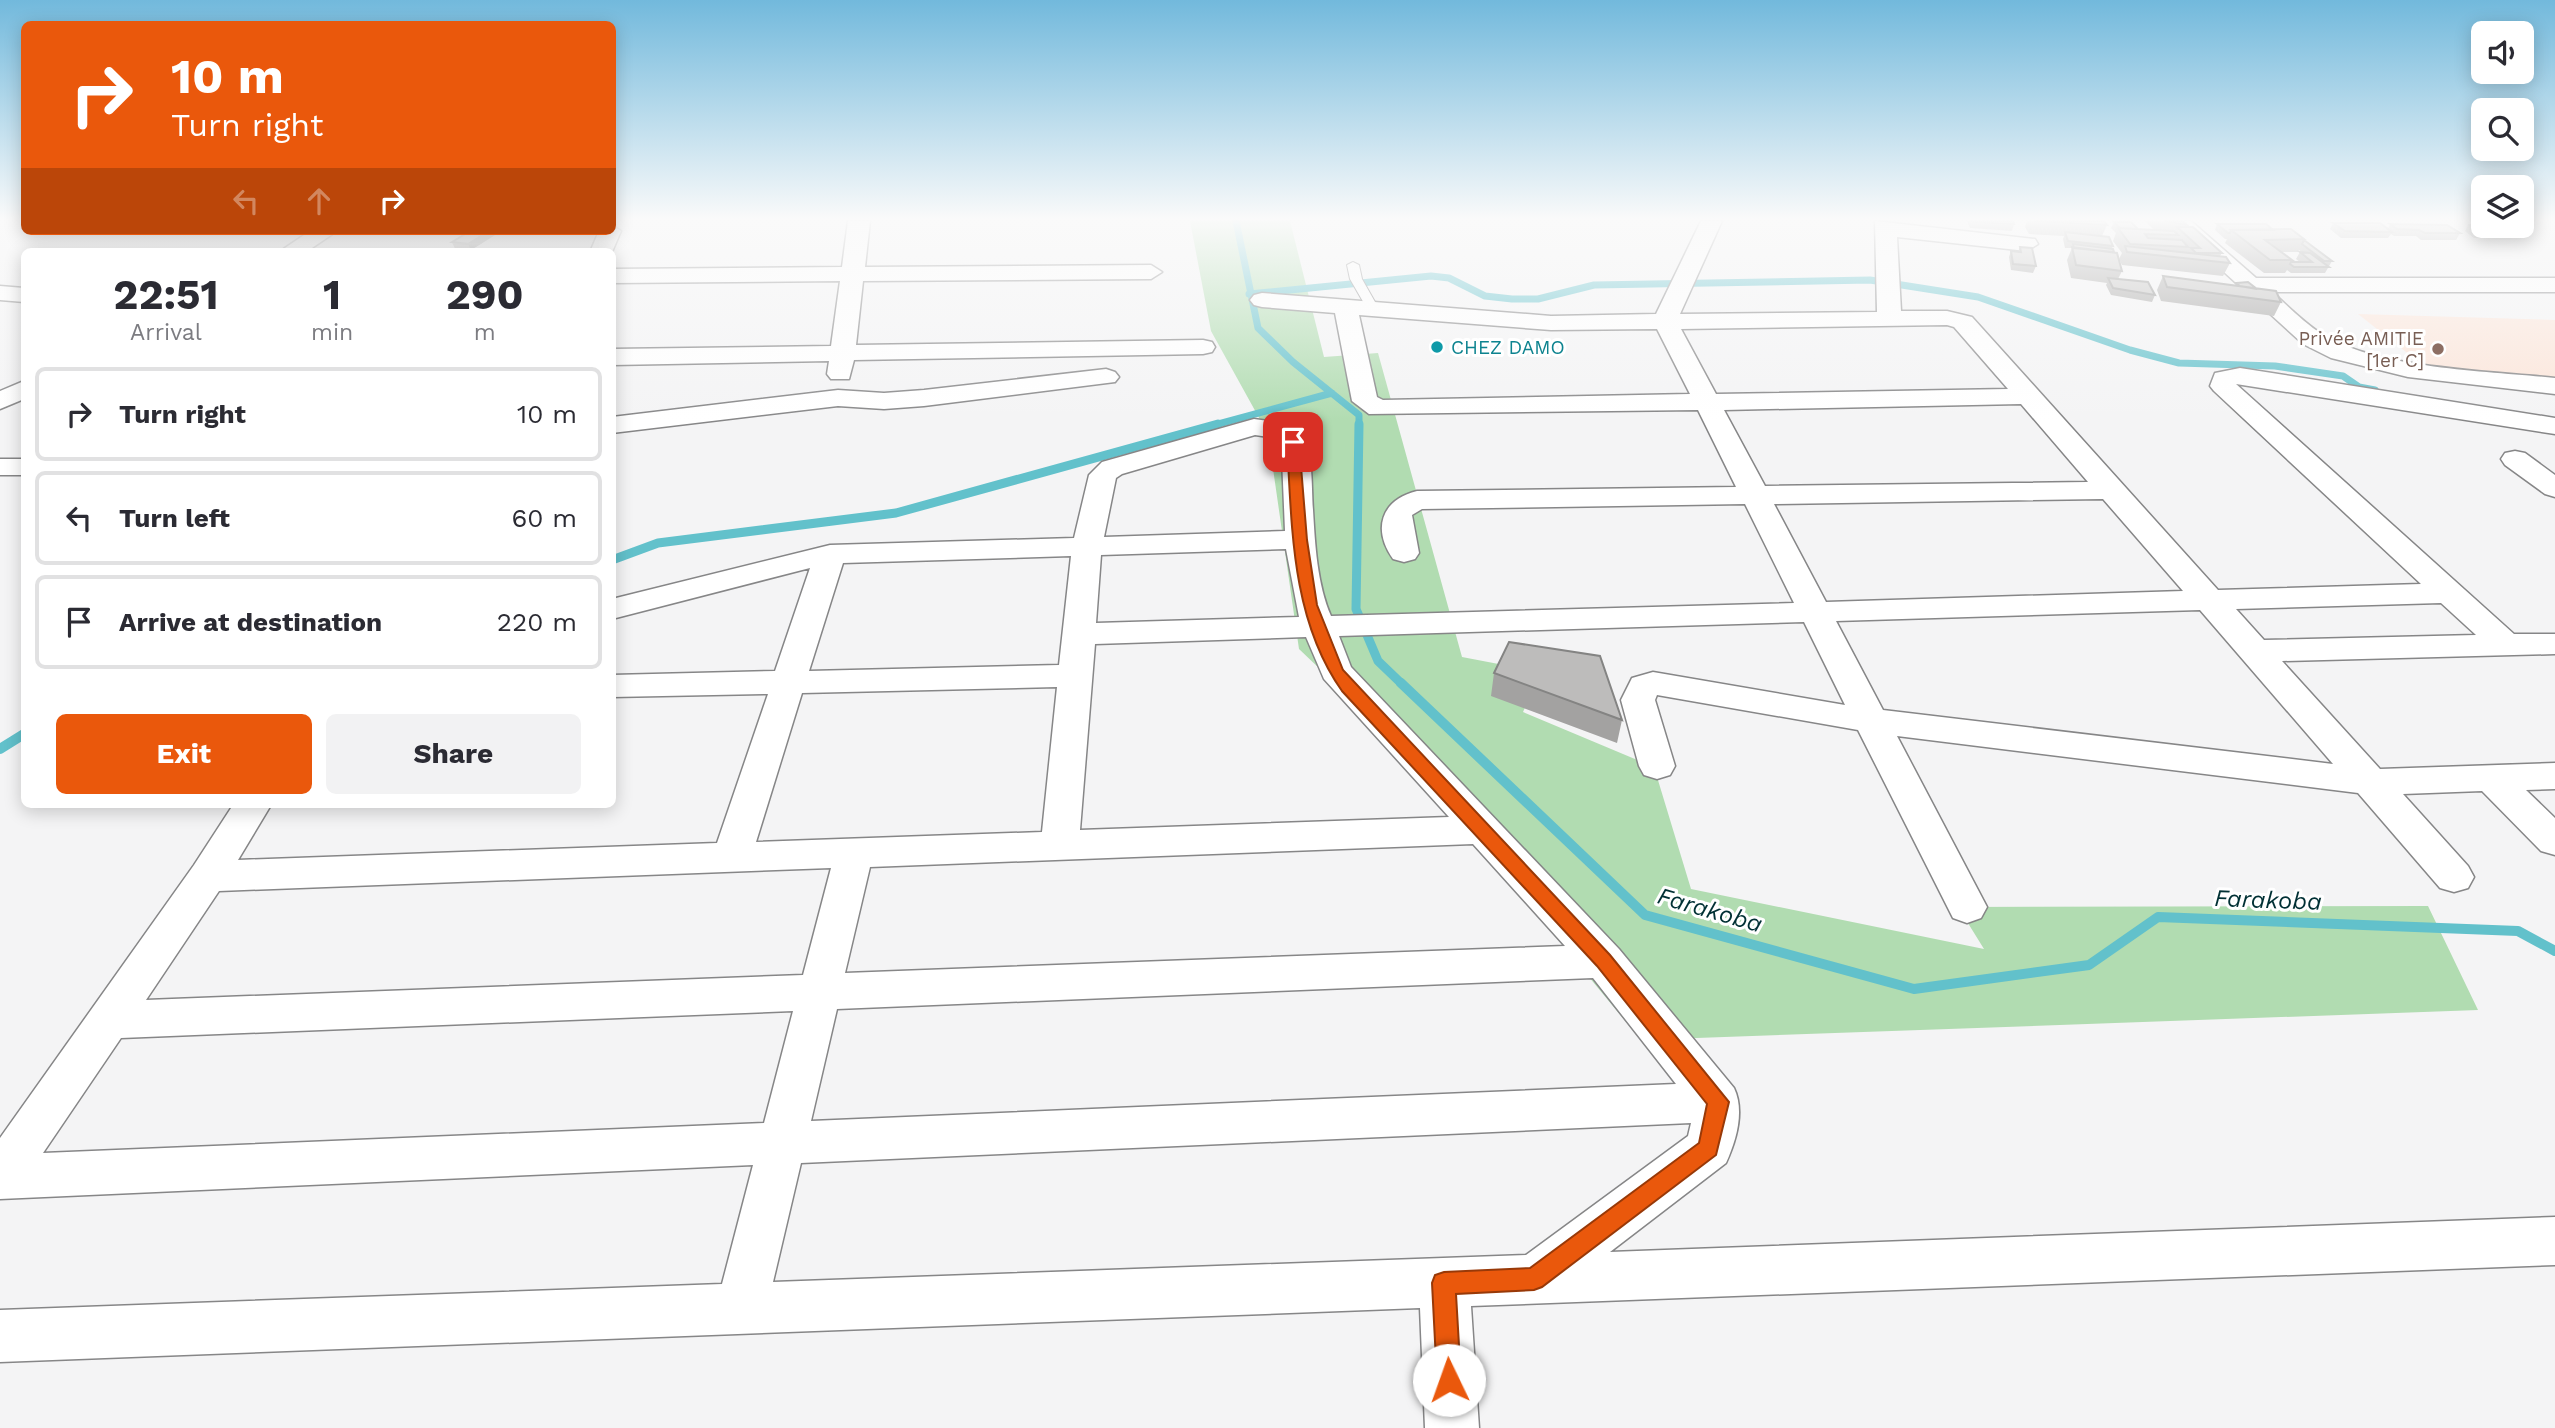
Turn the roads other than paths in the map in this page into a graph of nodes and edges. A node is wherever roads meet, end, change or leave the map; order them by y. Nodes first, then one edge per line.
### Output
1 (851, 288) edge
2 (1354, 288) edge
3 (1680, 288) edge
4 (1888, 288) edge
5 (2256, 288) edge
6 (1354, 291) junction
7 (0, 293) edge
8 (21, 295) edge
9 (1262, 300) dead end
10 (1889, 318) junction
11 (1665, 321) junction
12 (1203, 347) dead end
13 (843, 353) junction
14 (616, 357) edge
15 (1106, 377) dead end
16 (2555, 386) edge
17 (21, 390) edge
18 (2032, 396) junction
19 (838, 397) junction
20 (0, 401) edge
21 (21, 402) edge
22 (1709, 402) junction
23 (616, 425) edge
24 (2555, 426) edge
25 (2515, 459) dead end
26 (0, 467) edge
27 (21, 467) edge
28 (2555, 488) edge
29 (2114, 490) junction
30 (1757, 495) junction
31 (1300, 540) junction
32 (1087, 546) junction
33 (1404, 553) dead end
34 (830, 554) junction
35 (2451, 593) junction
36 (2210, 600) junction
37 (616, 608) edge
38 (1816, 611) junction
39 (1327, 626) junction
40 (1079, 634) junction
41 (2555, 644) edge
42 (2506, 645) junction
43 (2256, 651) junction
44 (1075, 676) junction
45 (789, 682) junction
46 (616, 686) edge
47 (1872, 721) junction
48 (1657, 766) dead end
49 (2555, 776) edge
50 (2491, 778) junction
51 (2371, 782) junction
52 (250, 808) edge
53 (1481, 830) junction
54 (2555, 841) edge
55 (1060, 845) junction
56 (854, 853) junction
57 (732, 857) junction
58 (208, 876) junction
59 (2454, 877) dead end
60 (1967, 907) dead end
61 (1604, 961) junction
62 (820, 992) junction
63 (109, 1020) junction
64 (1718, 1102) junction
65 (782, 1143) junction
66 (2555, 1241) edge
67 (1534, 1279) junction
68 (1444, 1283) junction
69 (741, 1309) junction
70 (0, 1336) edge
71 (1452, 1428) edge

1 - 13 street
2 - 6 lane
3 - 11 street
4 - 10 street
5 - 16 street
6 - 9 street
6 - 11 street
6 - 22 street
7 - 8 street
10 - 11 street
10 - 18 street
11 - 22 street
12 - 13 street
13 - 14 street
13 - 19 street
15 - 19 street
17 - 20 street
18 - 22 street
18 - 29 street
19 - 23 street
20 - 21 street
22 - 30 street
24 - 35 street
25 - 28 street
26 - 27 street
29 - 30 street
29 - 36 street
30 - 33 street
30 - 38 street
31 - 32 street
31 - 32 street
31 - 39 street
32 - 34 street
32 - 40 street
34 - 37 street
34 - 45 street
35 - 36 street
35 - 42 street
36 - 38 street
36 - 43 street
38 - 39 street
38 - 47 street
39 - 40 street
39 - 53 street
40 - 44 street
41 - 42 street
42 - 43 street
43 - 51 street
44 - 45 street
44 - 55 street
45 - 46 street
45 - 57 street
47 - 48 street
47 - 51 street
47 - 60 street
49 - 50 street
50 - 51 street
50 - 54 street
51 - 59 street
52 - 58 street
53 - 55 street
53 - 61 street
55 - 56 street
56 - 57 street
56 - 62 street
57 - 58 street
58 - 63 street
61 - 62 street
61 - 64 street
62 - 63 street
62 - 65 street
63 - 65 street
64 - 65 street
64 - 67 street
65 - 69 street
66 - 67 street
67 - 68 street
68 - 69 street
68 - 71 street
69 - 70 street

